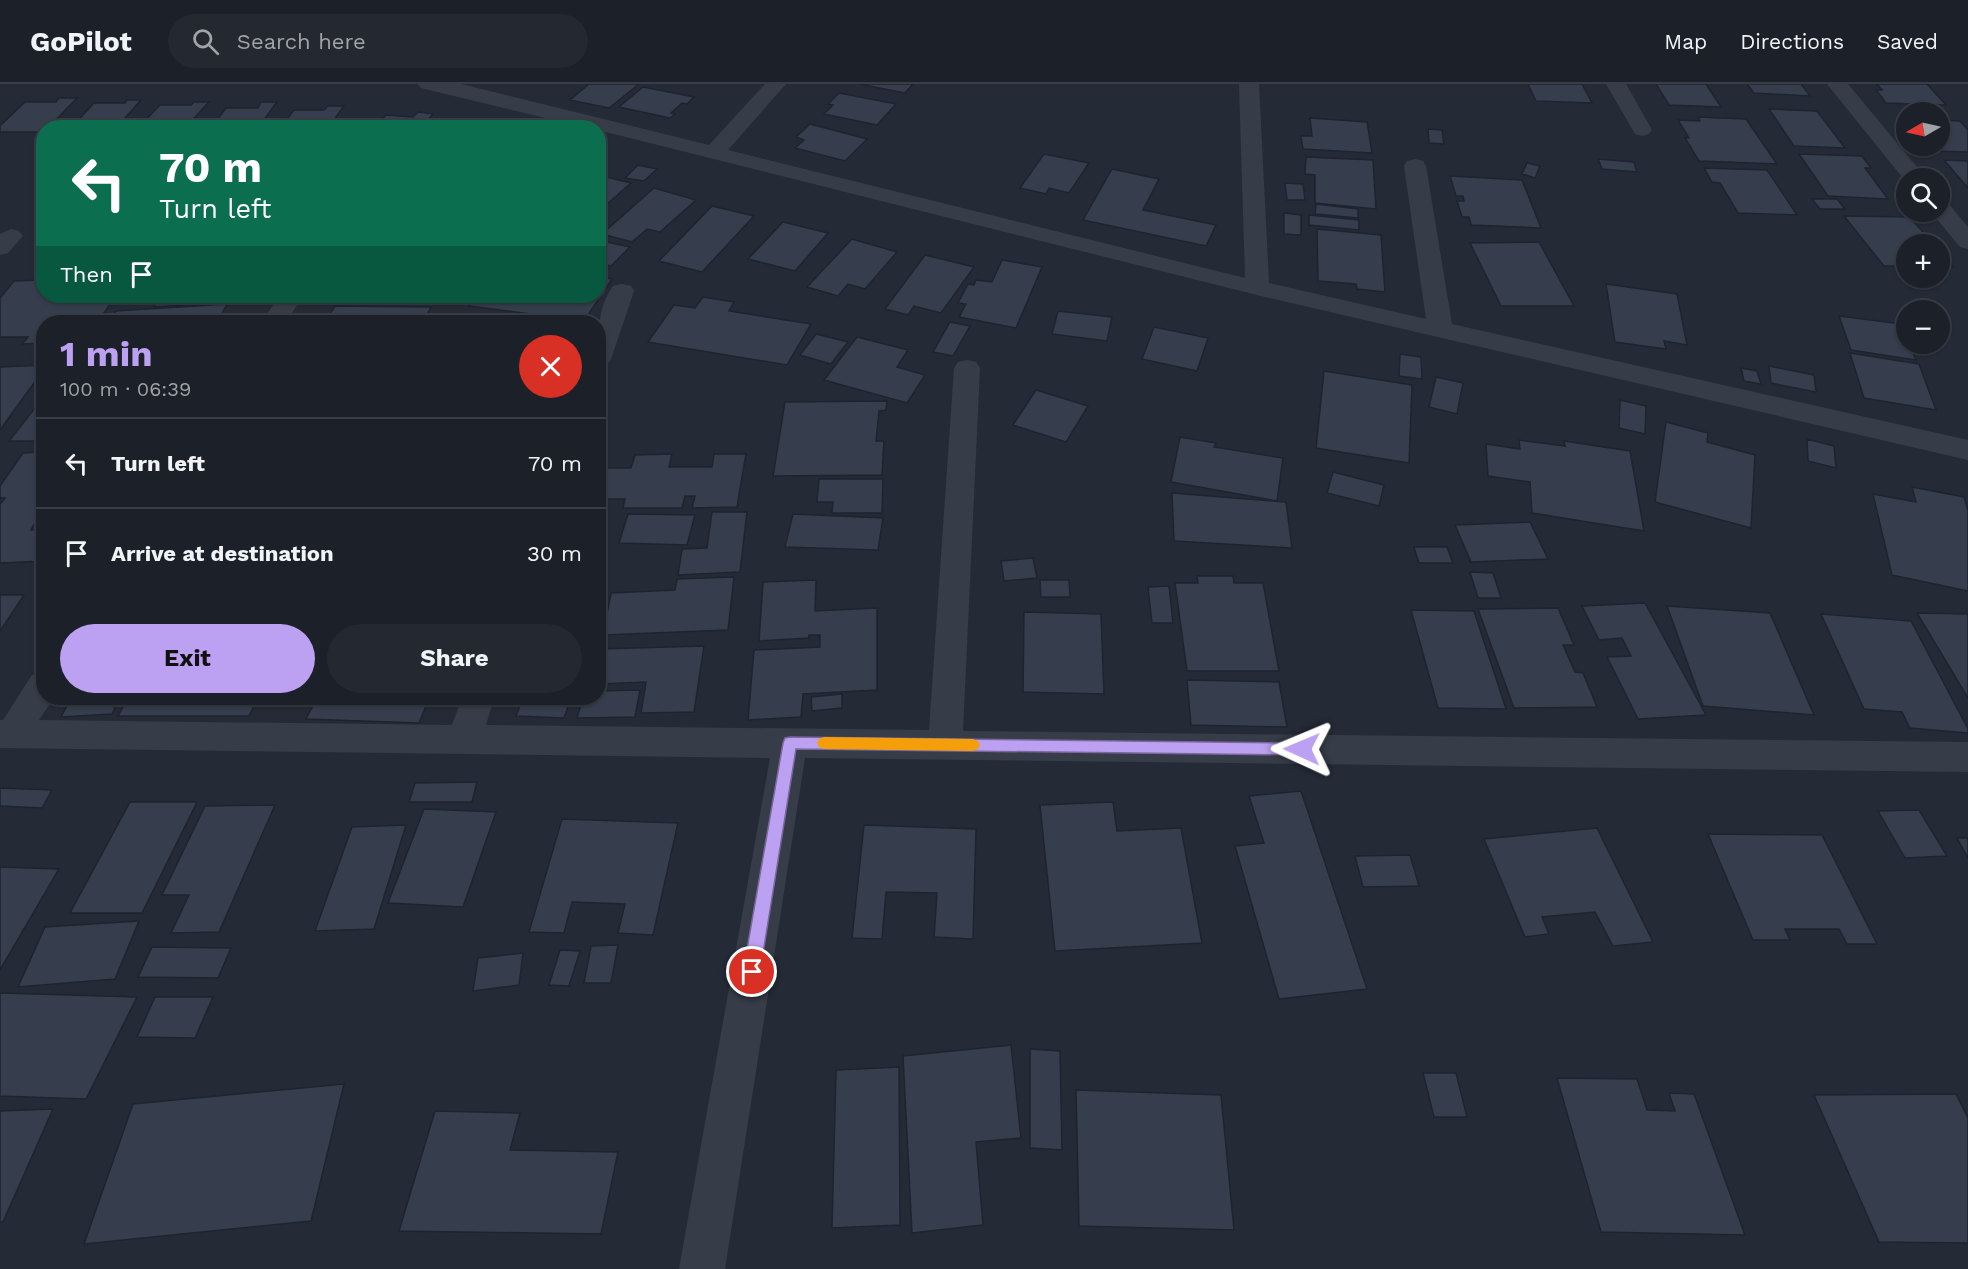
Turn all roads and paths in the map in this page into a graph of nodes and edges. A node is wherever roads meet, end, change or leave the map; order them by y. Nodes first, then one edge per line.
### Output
1 (428, 84) edge
2 (776, 84) edge
3 (1249, 84) edge
4 (1616, 84) edge
5 (1837, 84) edge
6 (583, 120) edge
7 (606, 126) edge
8 (1642, 130) dead end
9 (714, 152) junction
10 (1414, 166) dead end
11 (1907, 168) edge
12 (1950, 220) edge
13 (1968, 243) edge
14 (1257, 288) junction
15 (622, 291) dead end
16 (1440, 330) junction
17 (606, 336) edge
18 (967, 368) dead end
19 (1968, 450) edge
20 (36, 695) edge
21 (476, 705) edge
22 (6, 734) edge
23 (463, 741) junction
24 (790, 743) junction
25 (945, 744) junction
26 (1968, 757) edge
27 (702, 1269) edge

1 - 6 street
2 - 9 street
3 - 14 street
4 - 8 street
5 - 11 street
7 - 9 street
9 - 14 street
10 - 16 street
12 - 13 street
14 - 16 street
15 - 17 street
16 - 19 street
18 - 25 street
20 - 22 street
21 - 23 street
22 - 23 street
23 - 24 street
24 - 25 street
24 - 27 street
25 - 26 street

